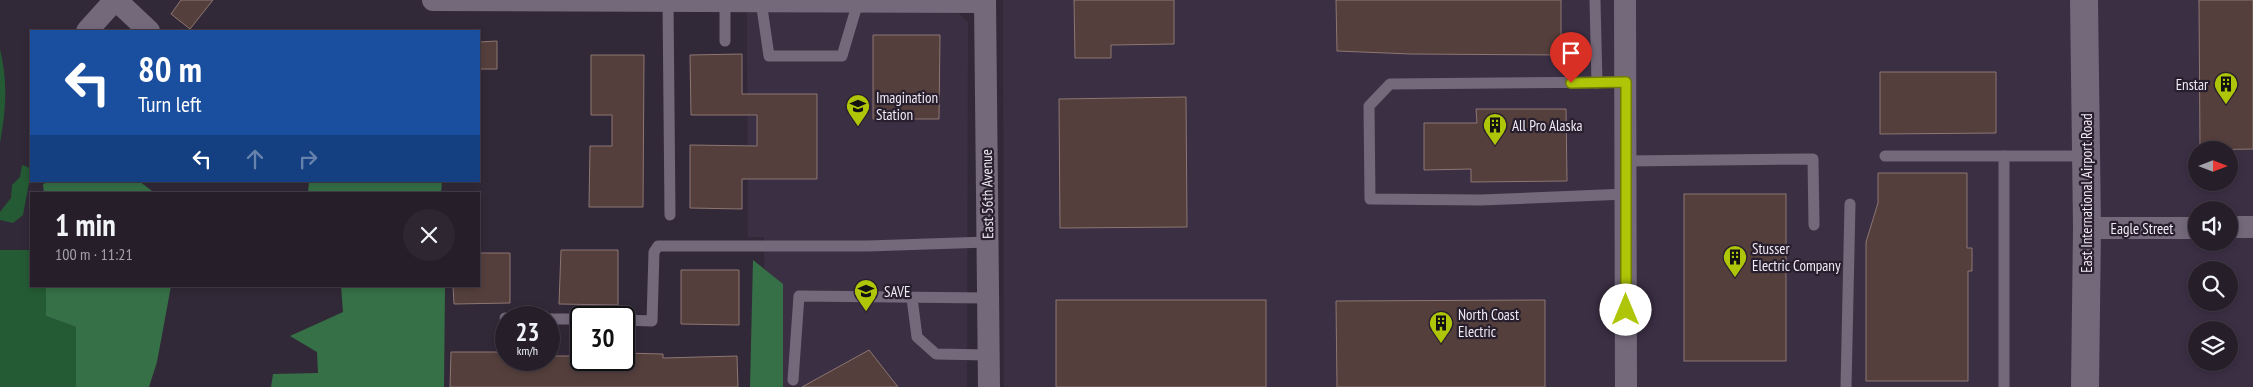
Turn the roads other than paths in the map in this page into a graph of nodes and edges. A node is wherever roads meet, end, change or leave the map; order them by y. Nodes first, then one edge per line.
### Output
1 (115, 0) edge
2 (432, 0) edge
3 (1596, 0) edge
4 (1626, 0) edge
5 (2084, 0) edge
6 (668, 1) edge
7 (725, 1) edge
8 (761, 1) edge
9 (985, 1) edge
10 (858, 2) junction
11 (88, 30) edge
12 (148, 30) edge
13 (725, 41) dead end
14 (1597, 82) junction
15 (1626, 82) junction
16 (1885, 156) dead end
17 (2004, 156) junction
18 (2086, 156) junction
19 (1626, 162) junction
20 (1626, 194) junction
21 (1850, 204) dead end
22 (670, 215) dead end
23 (1814, 225) dead end
24 (2238, 227) edge
25 (2253, 227) edge
26 (2087, 228) junction
27 (2188, 228) edge
28 (987, 242) junction
29 (912, 298) junction
30 (988, 298) junction
31 (635, 320) edge
32 (988, 355) junction
33 (794, 380) dead end
34 (989, 387) edge
35 (1626, 387) edge
36 (1846, 387) edge
37 (2004, 387) edge
38 (2085, 387) edge

1 - 11 street
1 - 12 street
2 - 6 street
3 - 14 lane
4 - 15 street
5 - 18 main road, East International Airport Road
6 - 7 street
6 - 22 lane
7 - 8 street
7 - 13 lane
8 - 10 street
8 - 10 lane
9 - 10 street
9 - 28 street, East 56th Avenue
14 - 15 lane
14 - 20 lane
15 - 19 street
16 - 17 lane
17 - 18 lane
17 - 37 lane
18 - 26 main road, East International Airport Road
19 - 20 street
19 - 23 lane
20 - 35 street
21 - 36 lane
24 - 25 street
26 - 27 street, Eagle Street
26 - 38 main road, East International Airport Road
28 - 30 street, East 56th Avenue
28 - 31 lane
29 - 30 lane
29 - 32 lane
29 - 33 lane
30 - 32 street, East 56th Avenue
32 - 34 street, East 56th Avenue

